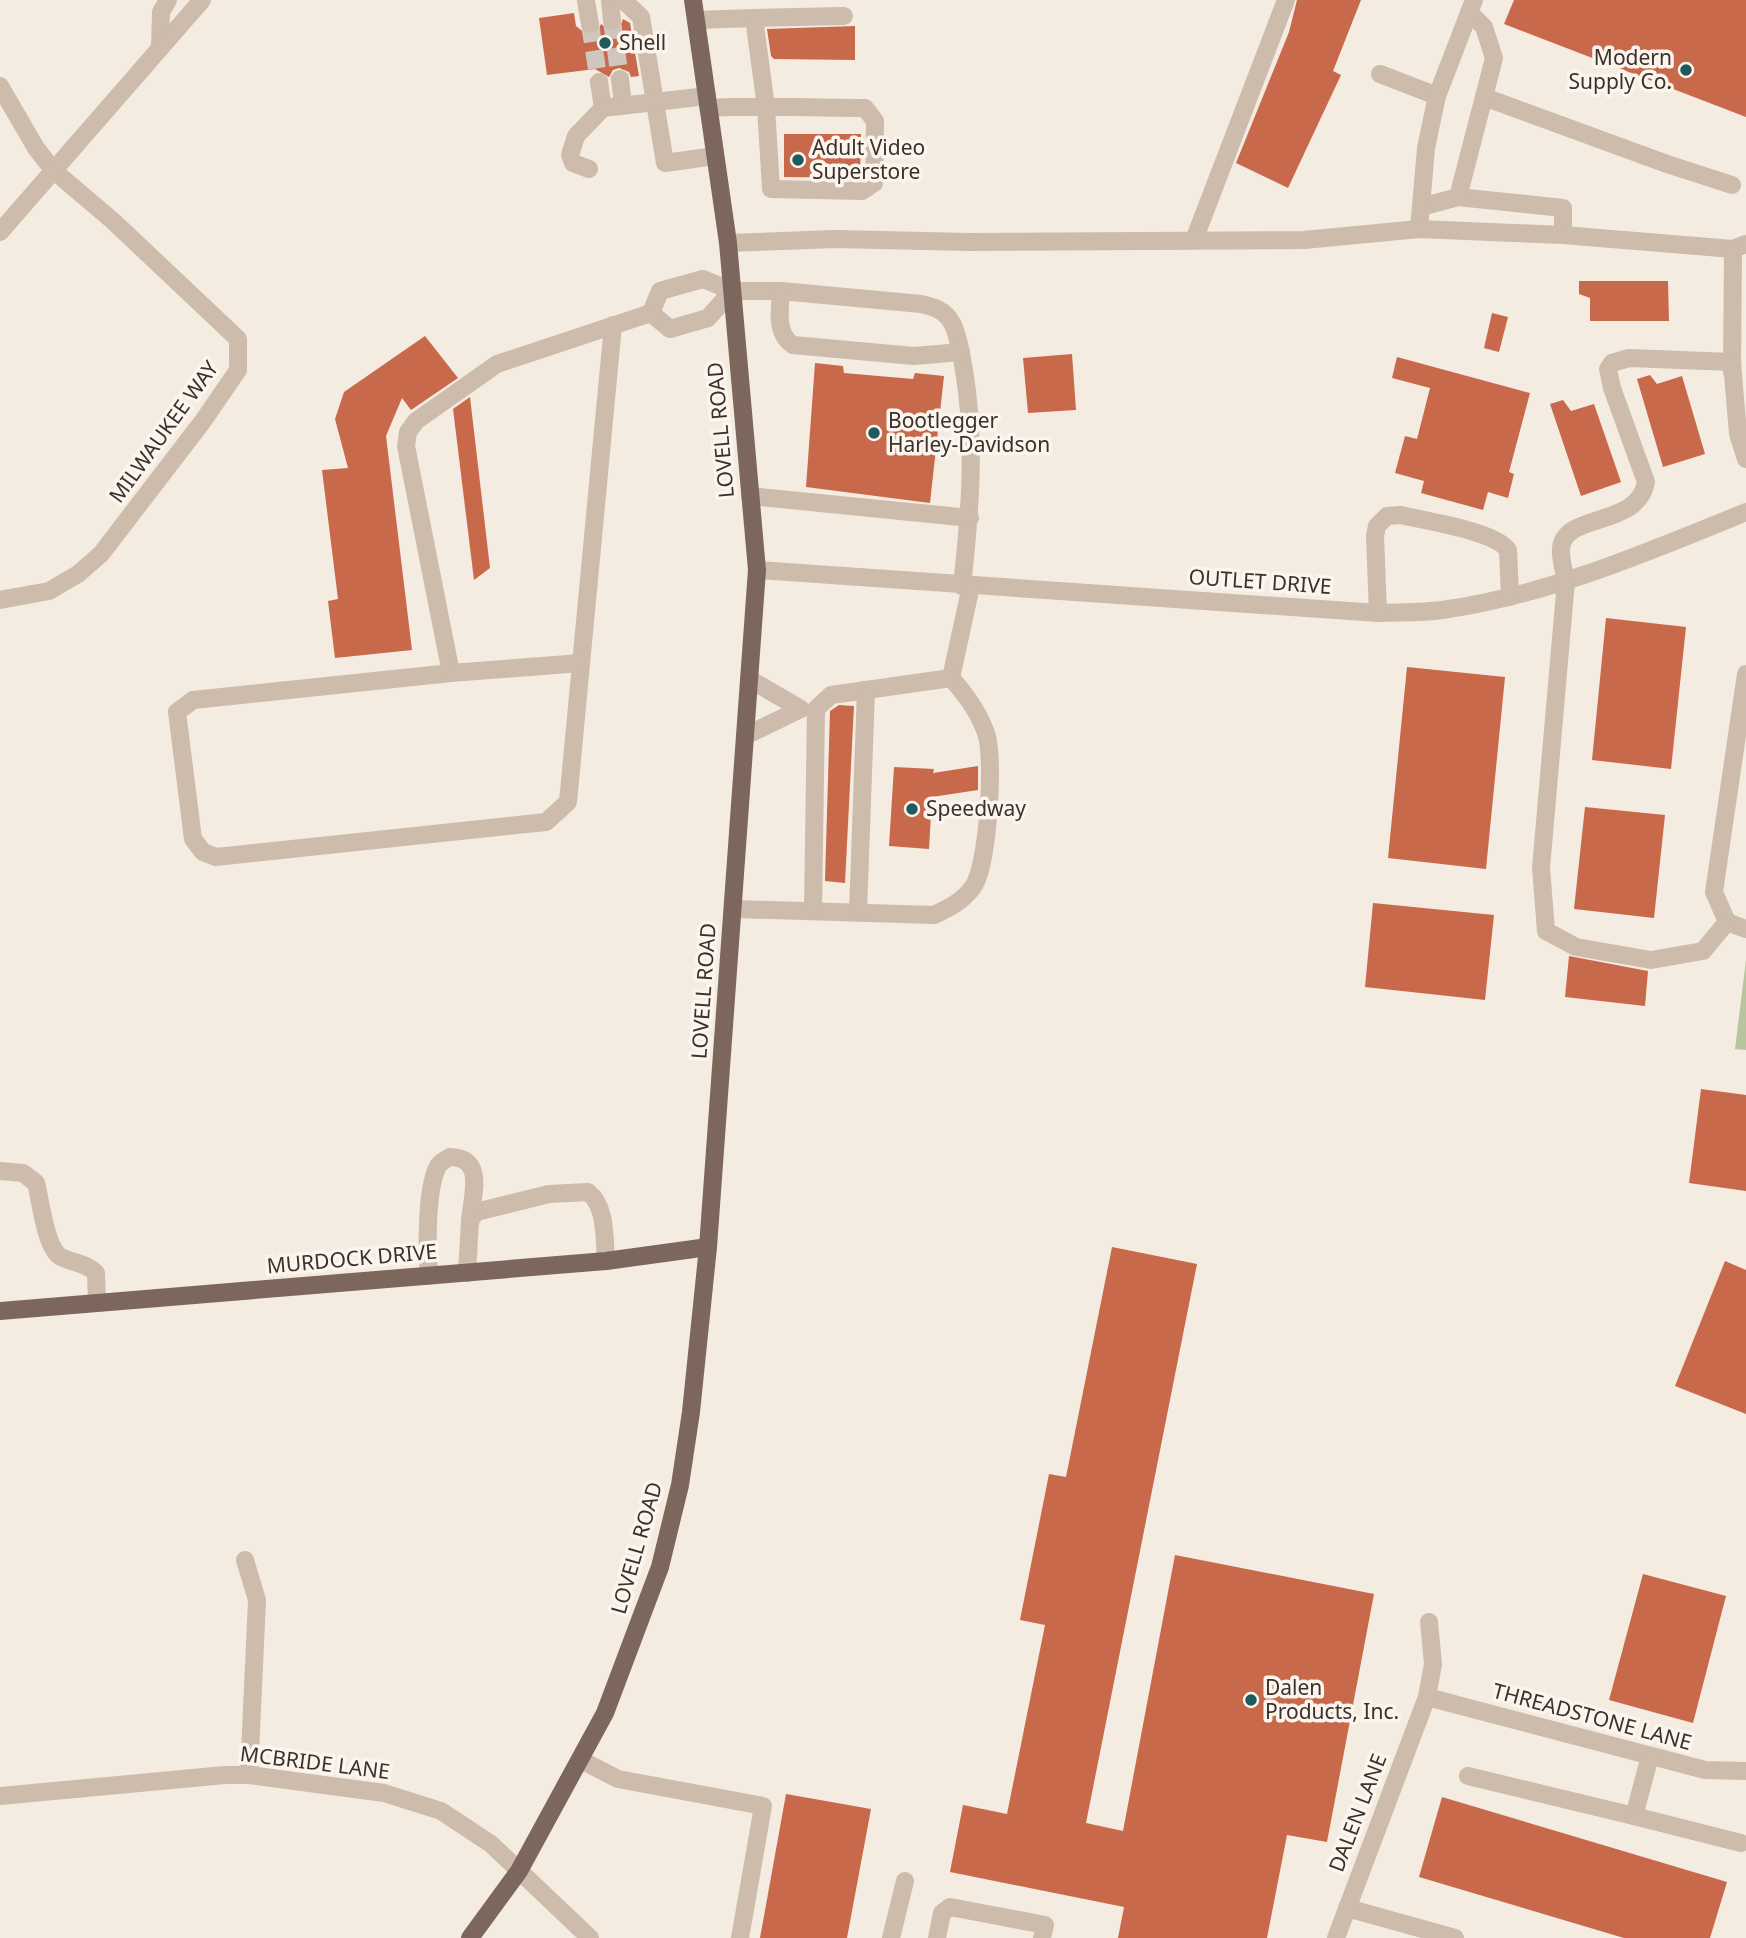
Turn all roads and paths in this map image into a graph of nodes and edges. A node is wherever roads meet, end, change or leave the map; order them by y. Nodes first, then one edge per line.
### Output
1 (168, 0) edge
2 (202, 0) edge
3 (586, 0) edge
4 (593, 0) edge
5 (610, 0) edge
6 (623, 0) edge
7 (693, 0) edge
8 (1286, 0) edge
9 (1472, 6) edge
10 (844, 16) dead end
11 (754, 18) junction
12 (696, 20) junction
13 (612, 21) tunnel mouth
14 (590, 24) tunnel mouth
15 (160, 48) junction
16 (1380, 74) dead end
17 (620, 79) tunnel mouth
18 (599, 82) tunnel mouth
19 (0, 86) edge
20 (1437, 96) junction
21 (1483, 97) junction
22 (654, 102) junction
23 (708, 102) junction
24 (623, 105) junction
25 (766, 107) junction
26 (603, 108) junction
27 (715, 156) junction
28 (589, 169) dead end
29 (53, 170) junction
30 (1732, 185) dead end
31 (1458, 197) junction
32 (1421, 207) junction
33 (1419, 229) junction
34 (0, 232) edge
35 (1563, 235) junction
36 (1194, 240) junction
37 (728, 243) junction
38 (1740, 246) edge
39 (732, 291) junction
40 (781, 291) junction
41 (650, 313) junction
42 (613, 325) junction
43 (961, 352) junction
44 (1732, 367) junction
45 (1741, 410) edge
46 (1746, 459) edge
47 (750, 496) junction
48 (1746, 512) edge
49 (969, 521) junction
50 (757, 570) junction
51 (1566, 581) junction
52 (966, 586) junction
53 (1510, 597) junction
54 (0, 600) edge
55 (1378, 613) junction
56 (581, 663) junction
57 (451, 674) junction
58 (1746, 674) edge
59 (951, 678) junction
60 (749, 679) junction
61 (866, 690) junction
62 (809, 709) junction
63 (745, 736) junction
64 (733, 909) junction
65 (813, 911) junction
66 (858, 912) junction
67 (1727, 922) junction
68 (1746, 929) edge
69 (0, 1171) edge
70 (470, 1221) junction
71 (708, 1247) junction
72 (606, 1261) junction
73 (467, 1273) junction
74 (429, 1276) junction
75 (97, 1303) junction
76 (0, 1311) edge
77 (244, 1560) dead end
78 (1429, 1622) dead end
79 (1427, 1697) junction
80 (1650, 1756) junction
81 (581, 1760) junction
82 (1746, 1771) edge
83 (250, 1775) junction
84 (1468, 1776) dead end
85 (0, 1796) edge
86 (1634, 1816) junction
87 (1741, 1843) dead end
88 (519, 1871) junction
89 (905, 1881) dead end
90 (1347, 1908) junction
91 (470, 1938) edge
92 (590, 1938) edge
93 (740, 1938) edge
94 (891, 1938) edge
95 (937, 1938) edge
96 (1042, 1938) edge
97 (1336, 1938) edge
98 (1455, 1938) edge

1 - 15 street
2 - 15 street
3 - 4 street
3 - 14 street
5 - 13 street
6 - 22 street
7 - 12 main road, LOVELL ROAD
8 - 36 street
9 - 20 street
9 - 21 street
10 - 11 street
11 - 12 street
11 - 25 street
12 - 23 main road, LOVELL ROAD
15 - 29 street
16 - 20 street
17 - 24 street
18 - 26 street
19 - 29 street, MILWAUKEE WAY
20 - 32 street
21 - 30 street
21 - 31 street
22 - 23 street
22 - 24 street
22 - 27 street
23 - 25 street
23 - 27 main road, LOVELL ROAD
24 - 26 street
25 - 25 street
26 - 28 street
27 - 37 main road, LOVELL ROAD
29 - 34 street
29 - 54 street, MILWAUKEE WAY
31 - 32 street
31 - 35 street
32 - 33 street
33 - 35 street
33 - 36 street
35 - 38 street
36 - 37 street
37 - 39 main road, LOVELL ROAD
38 - 44 street
39 - 40 street
39 - 41 street
39 - 41 street
39 - 47 main road, LOVELL ROAD
40 - 43 street
40 - 43 street
41 - 42 street
42 - 56 street
42 - 57 street
43 - 49 street
44 - 45 street
44 - 51 street
45 - 46 street
47 - 49 street
47 - 50 main road, LOVELL ROAD
48 - 51 street, OUTLET DRIVE
49 - 52 street
50 - 52 street, OUTLET DRIVE
50 - 60 main road, LOVELL ROAD
51 - 53 street, OUTLET DRIVE
51 - 67 street
52 - 55 street, OUTLET DRIVE
52 - 59 street
53 - 55 street, OUTLET DRIVE
53 - 55 street
56 - 57 street
56 - 57 street
58 - 67 street
59 - 61 street
59 - 66 street
60 - 62 street
60 - 63 main road, LOVELL ROAD
61 - 62 street
61 - 66 street
62 - 63 street
62 - 65 street
63 - 64 main road, LOVELL ROAD
64 - 65 street
64 - 71 main road, LOVELL ROAD
65 - 66 street
67 - 68 street
69 - 75 street
70 - 72 street
70 - 73 street
70 - 74 street
71 - 72 main road, MURDOCK DRIVE
71 - 81 main road, LOVELL ROAD
72 - 73 main road, MURDOCK DRIVE
73 - 74 main road, MURDOCK DRIVE
74 - 75 main road, MURDOCK DRIVE
75 - 76 main road, MURDOCK DRIVE
77 - 83 street
78 - 79 street, DALEN LANE
79 - 80 street, THREADSTONE LANE
79 - 90 street, DALEN LANE
80 - 82 street, THREADSTONE LANE
80 - 86 street
81 - 88 main road, LOVELL ROAD
81 - 93 street
83 - 85 street, MCBRIDE LANE
83 - 88 street, MCBRIDE LANE
84 - 86 street
86 - 87 street
88 - 91 main road, LOVELL ROAD
88 - 92 street, MCBRIDE LANE
89 - 94 street
90 - 97 street, DALEN LANE
90 - 98 street
95 - 96 street

